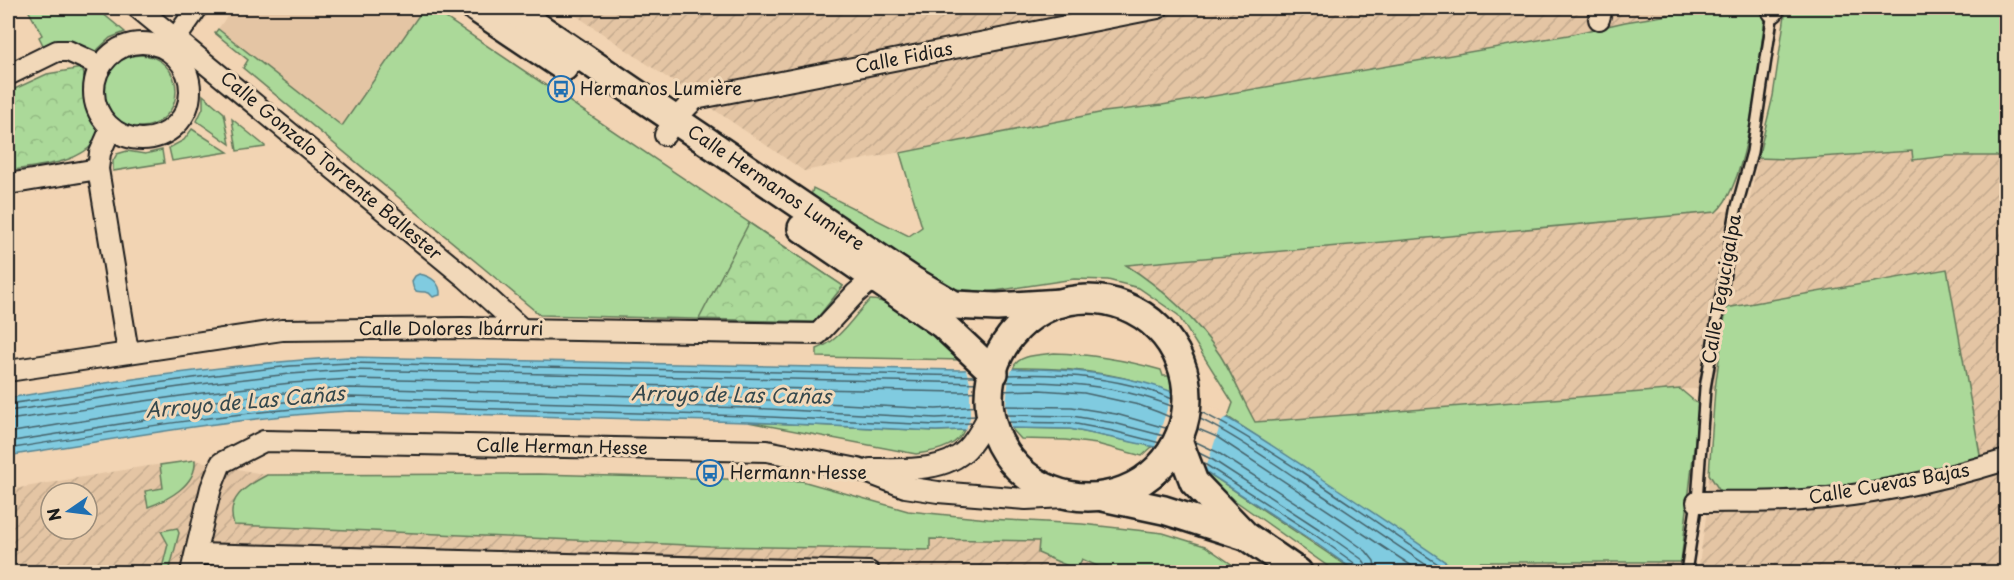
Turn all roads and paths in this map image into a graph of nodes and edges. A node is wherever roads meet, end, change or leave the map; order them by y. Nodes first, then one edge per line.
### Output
1 (138, 8) edge
2 (196, 8) edge
3 (476, 8) edge
4 (510, 8) edge
5 (1158, 8) edge
6 (1773, 10) edge
7 (173, 45) junction
8 (101, 66) junction
9 (8, 75) edge
10 (670, 127) junction
11 (111, 128) junction
12 (98, 169) junction
13 (8, 184) edge
14 (874, 278) junction
15 (1061, 303) junction
16 (522, 329) junction
17 (128, 352) junction
18 (991, 365) junction
19 (8, 371) edge
20 (988, 427) junction
21 (1178, 452) junction
22 (2007, 460) edge
23 (858, 469) junction
24 (1092, 496) junction
25 (1697, 502) junction
26 (1246, 536) junction
27 (194, 563) edge
28 (471, 568) edge
29 (752, 571) edge
30 (869, 573) edge
31 (1298, 573) edge
32 (1686, 573) edge

1 - 7 street, Calle Gonzalo Torrente Ballester
2 - 7 street
3 - 10 main road, Calle Hermanos Lumiere
4 - 10 main road, Calle Hermanos Lumiere
5 - 10 street, Calle Fidias
6 - 25 lane, Calle Tegucigalpa
7 - 8 street
7 - 11 street
7 - 16 street, Calle Gonzalo Torrente Ballester
8 - 9 street
8 - 11 street
10 - 14 main road, Calle Hermanos Lumiere
10 - 15 main road, Calle Hermanos Lumiere
11 - 12 street
12 - 13 street
12 - 17 street
14 - 16 street, Calle Dolores Ibárruri
14 - 18 main road, Calle Hermanos Lumiere
15 - 18 main road
15 - 21 main road
16 - 17 street, Calle Dolores Ibárruri
17 - 19 street, Calle Dolores Ibárruri
18 - 20 main road
20 - 23 street, Calle Herman Hesse
20 - 24 main road
21 - 24 main road
21 - 26 main road, Calle Herman Hesse
22 - 25 street, Calle Cuevas Bajas
23 - 24 street, Calle Herman Hesse
23 - 27 street, Calle Herman Hesse
24 - 26 main road, Calle Herman Hesse
25 - 32 lane, Calle Tegucigalpa
26 - 31 main road, Calle Herman Hesse
27 - 28 street
28 - 29 street
29 - 30 street

